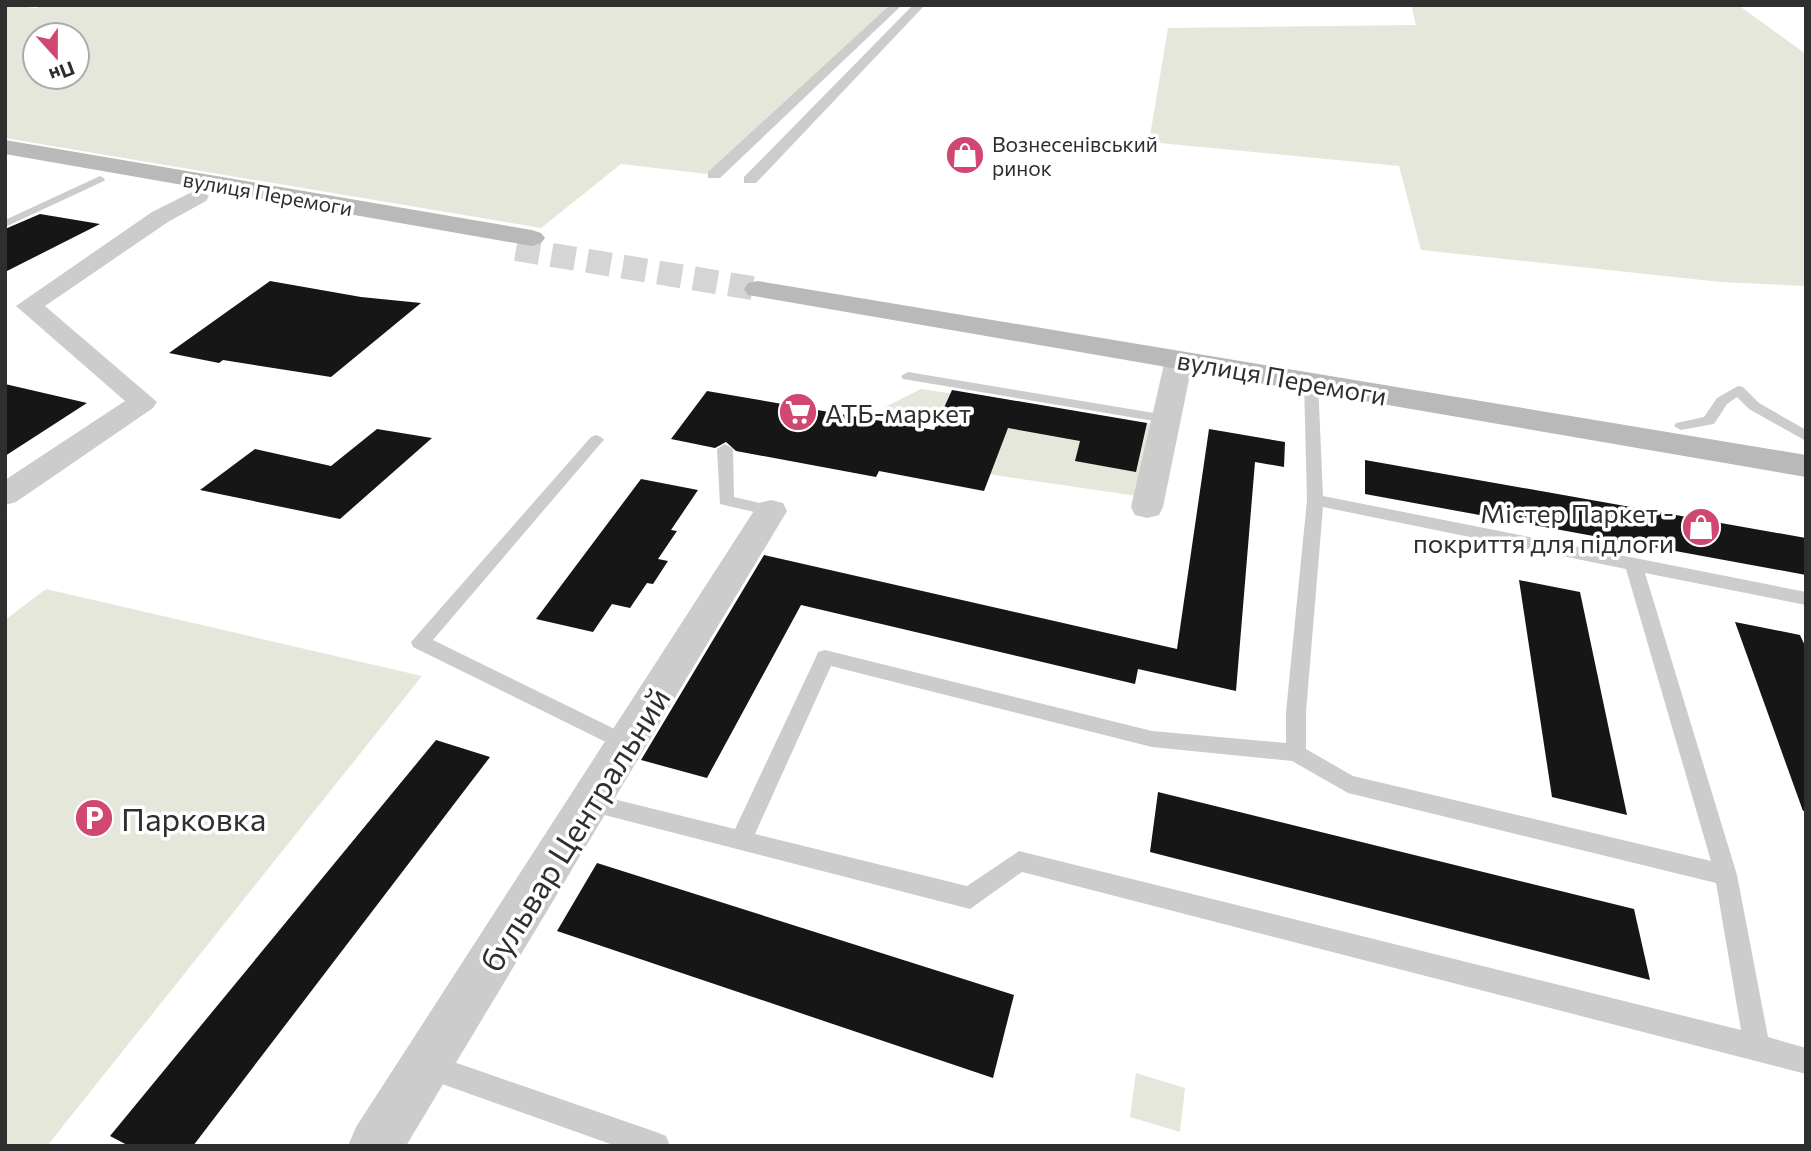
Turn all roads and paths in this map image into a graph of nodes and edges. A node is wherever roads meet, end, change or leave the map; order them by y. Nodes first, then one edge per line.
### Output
1 (897, 5) edge
2 (920, 5) edge
3 (5, 148) edge
4 (5, 163) edge
5 (714, 175) dead end
6 (100, 179) junction
7 (750, 180) dead end
8 (203, 186) junction
9 (5, 224) edge
10 (524, 244) tunnel mouth
11 (1179, 360) junction
12 (908, 376) dead end
13 (1311, 382) junction
14 (1166, 419) junction
15 (1681, 426) junction
16 (1806, 436) edge
17 (596, 440) dead end
18 (1806, 445) edge
19 (725, 449) dead end
20 (1806, 466) edge
21 (5, 495) edge
22 (1315, 500) junction
23 (1147, 507) dead end
24 (771, 511) joint
25 (1634, 566) junction
26 (1806, 599) edge
27 (626, 744) junction
28 (1296, 753) junction
29 (589, 802) junction
30 (741, 840) junction
31 (1726, 875) junction
32 (1757, 1047) junction
33 (1806, 1061) edge
34 (427, 1066) junction
35 (649, 1144) edge
36 (375, 1146) edge

1 - 5 street
2 - 7 street
3 - 8 main road, вулиця Перемоги
4 - 6 main road, вулиця Перемоги
6 - 8 main road, вулиця Перемоги
6 - 9 lane
8 - 10 main road, вулиця Перемоги
8 - 21 street
11 - 13 main road, вулиця Перемоги
11 - 14 street
11 - 15 main road, вулиця Перемоги
12 - 14 lane
13 - 20 main road, вулиця Перемоги
13 - 22 lane
14 - 23 street
15 - 16 lane
15 - 18 main road, вулиця Перемоги
17 - 27 lane
19 - 24 lane
22 - 25 lane
22 - 28 lane
24 - 27 street, бульвар Центральний
25 - 26 lane
25 - 31 lane
27 - 29 street, бульвар Центральний
28 - 30 lane
28 - 31 lane
29 - 30 lane
29 - 34 street, бульвар Центральний
30 - 32 lane
31 - 32 lane
32 - 33 lane
34 - 35 lane
34 - 36 street, бульвар Центральний

